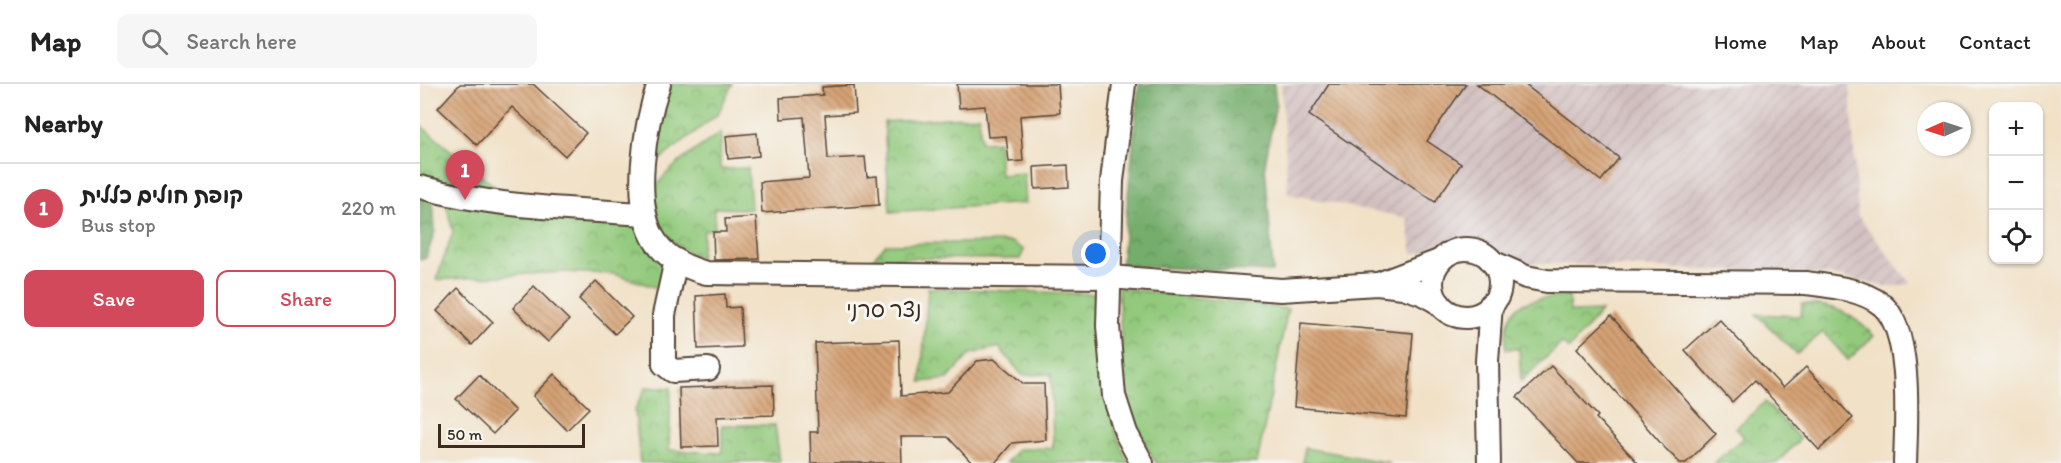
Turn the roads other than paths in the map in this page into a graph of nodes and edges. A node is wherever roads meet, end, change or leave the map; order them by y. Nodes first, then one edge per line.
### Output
1 (659, 84) edge
2 (1124, 84) edge
3 (420, 187) edge
4 (644, 214) junction
5 (676, 260) junction
6 (1439, 261) junction
7 (1492, 262) junction
8 (1109, 277) junction
9 (1547, 281) junction
10 (1377, 285) junction
11 (1493, 301) junction
12 (1448, 309) junction
13 (1487, 361) junction
14 (708, 369) dead end
15 (1142, 463) edge
16 (1489, 463) edge
17 (1905, 463) edge

1 - 4 street
2 - 8 street
3 - 4 street
4 - 5 street
5 - 8 street
5 - 14 street
6 - 7 street
6 - 10 street
6 - 12 street
7 - 9 street
7 - 11 street
8 - 10 street
8 - 15 street
9 - 11 street
9 - 17 street
10 - 12 street
11 - 12 street
11 - 13 street
12 - 13 street
13 - 16 street

